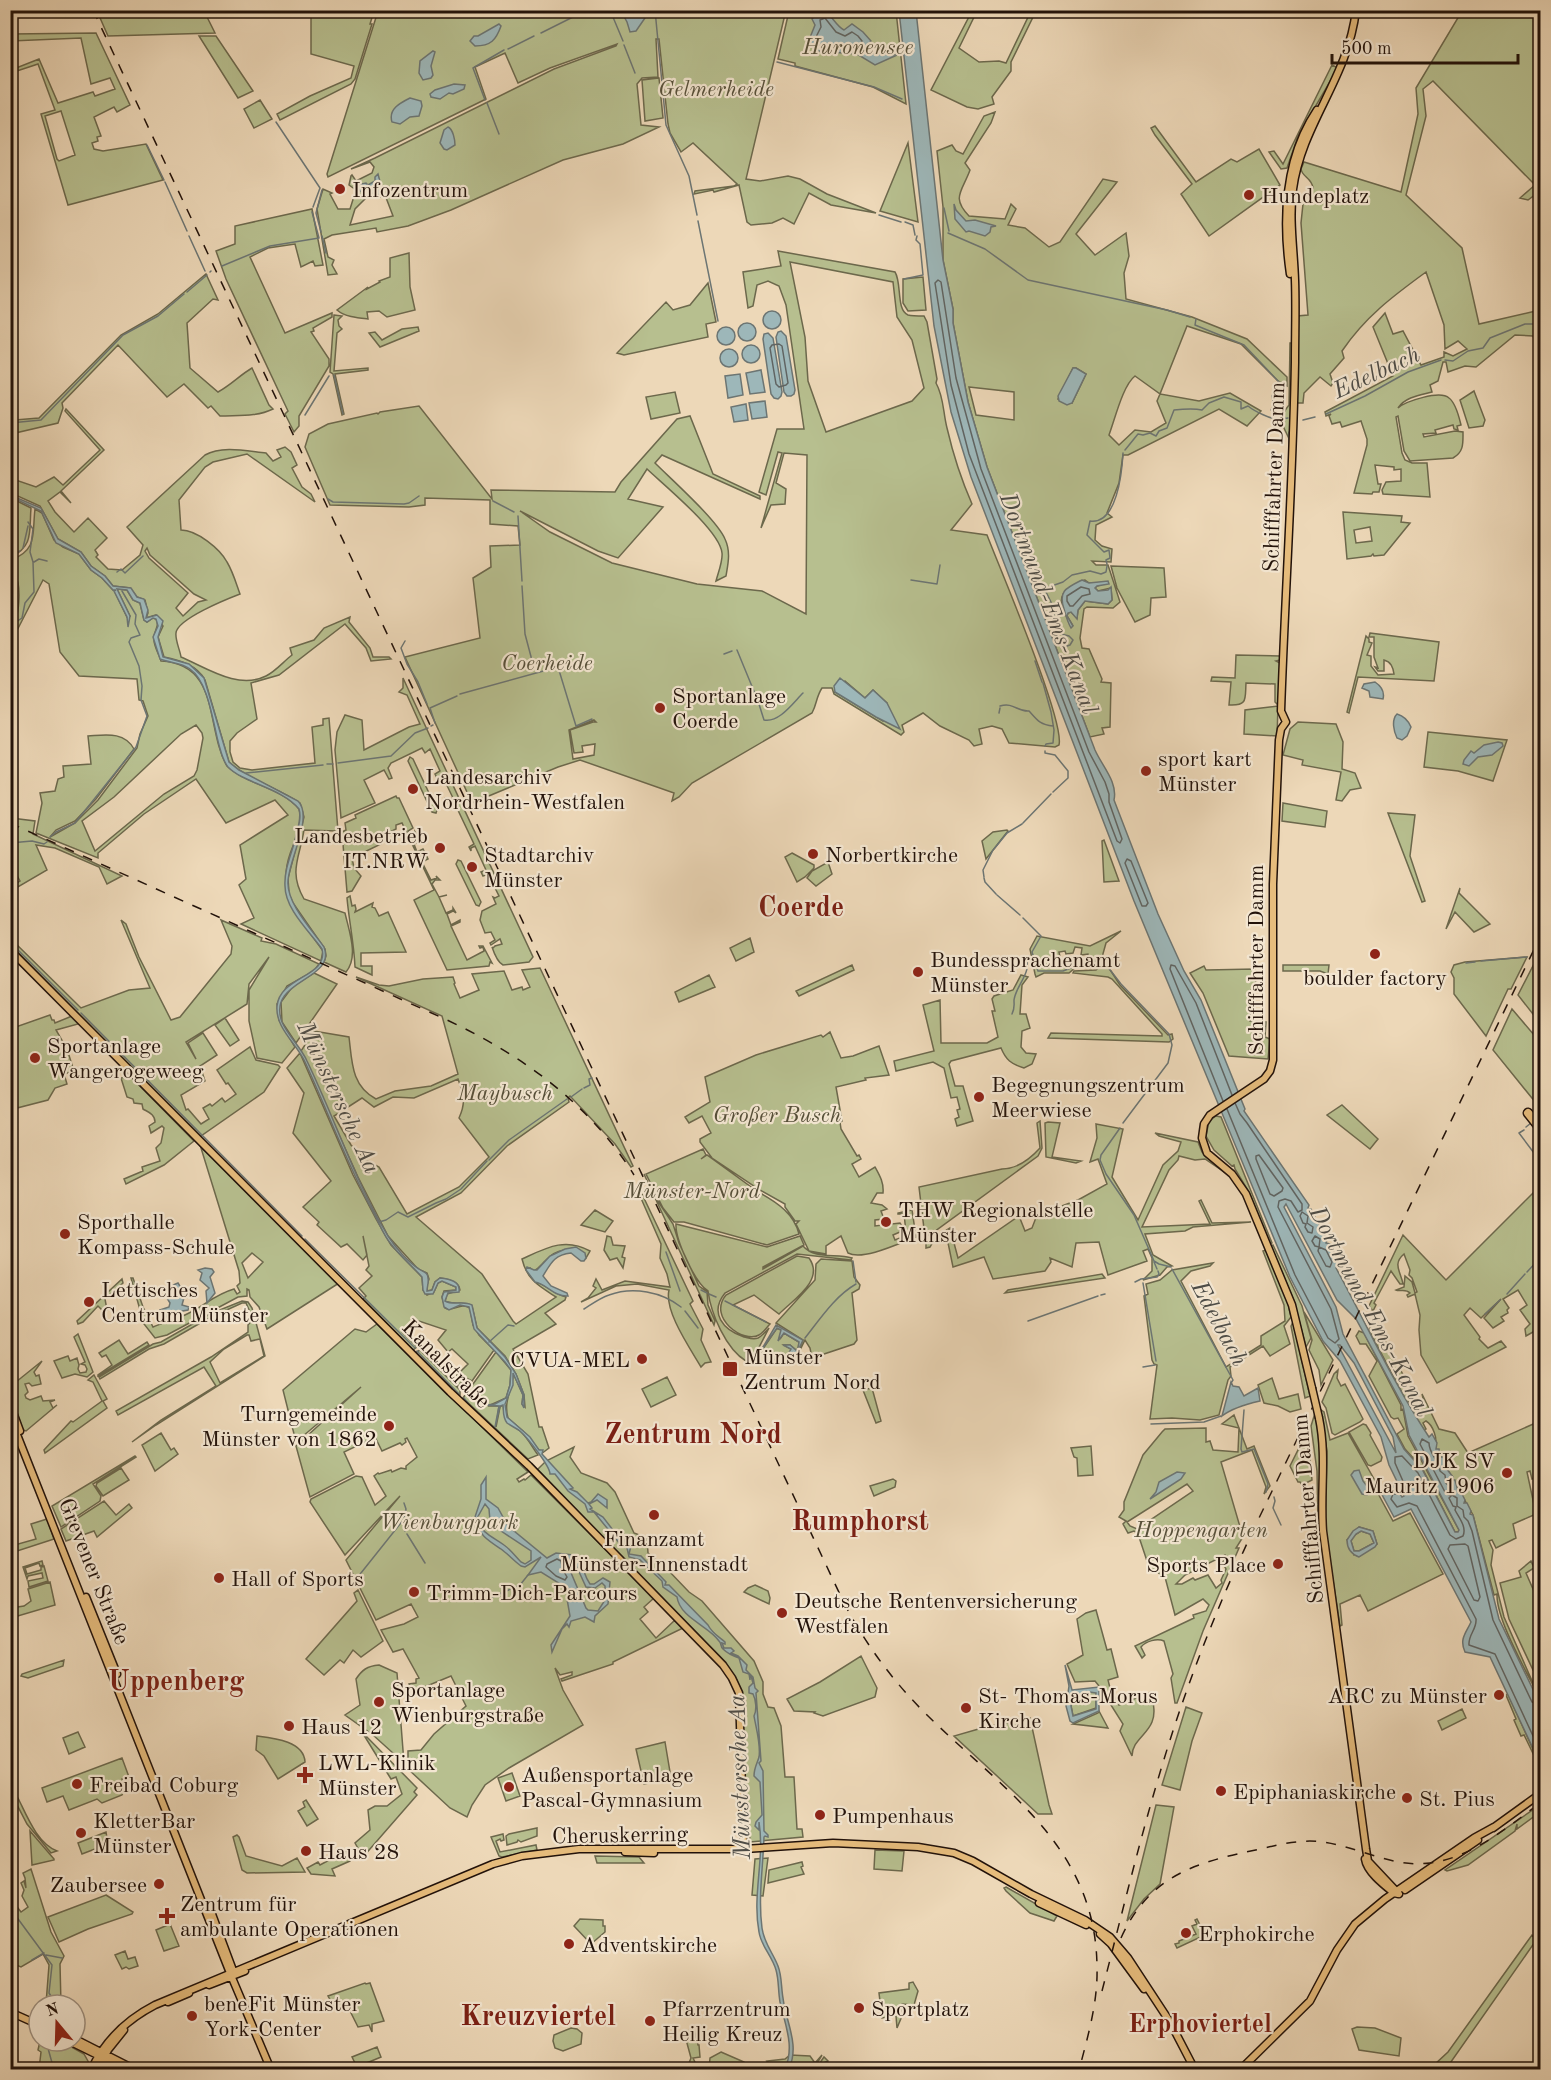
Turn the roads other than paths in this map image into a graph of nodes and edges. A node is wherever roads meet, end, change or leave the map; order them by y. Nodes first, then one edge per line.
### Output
1 (1356, 10) edge
2 (10, 950) edge
3 (1528, 1113) dead end
4 (1540, 1128) edge
5 (10, 1404) edge
6 (10, 1417) edge
7 (1540, 1794) edge
8 (1494, 1827) junction
9 (744, 1851) junction
10 (1408, 1883) junction
11 (1388, 1884) junction
12 (1397, 1893) junction
13 (1385, 1899) junction
14 (1354, 1928) junction
15 (232, 1974) junction
16 (10, 2011) edge
17 (27, 2019) edge
18 (112, 2041) junction
19 (87, 2047) junction
20 (103, 2054) junction
21 (121, 2061) junction
22 (94, 2068) edge
23 (128, 2070) edge
24 (136, 2070) edge
25 (271, 2070) edge
26 (1195, 2070) edge
27 (1240, 2070) edge

1 - 11 main road, Schifffahrter Damm, bridge
2 - 9 main road, Kanalstraße
3 - 4 highway
5 - 15 main road, Grevener Straße
6 - 15 main road, Grevener Straße
7 - 8 main road
8 - 10 main road
8 - 12 main road
9 - 15 main road, Cheruskerring
9 - 26 main road, Cheruskerring
10 - 11 main road
10 - 12 main road
11 - 12 main road, Schifffahrter Damm
11 - 13 main road
12 - 13 main road
12 - 14 main road
13 - 14 main road
14 - 27 main road
15 - 18 main road, Cheruskerring
15 - 25 main road, Grevener Straße
16 - 17 main road
18 - 19 main road
18 - 20 main road
18 - 21 main road
19 - 20 main road
19 - 22 main road
20 - 21 main road
20 - 22 main road
20 - 23 main road
21 - 24 main road

